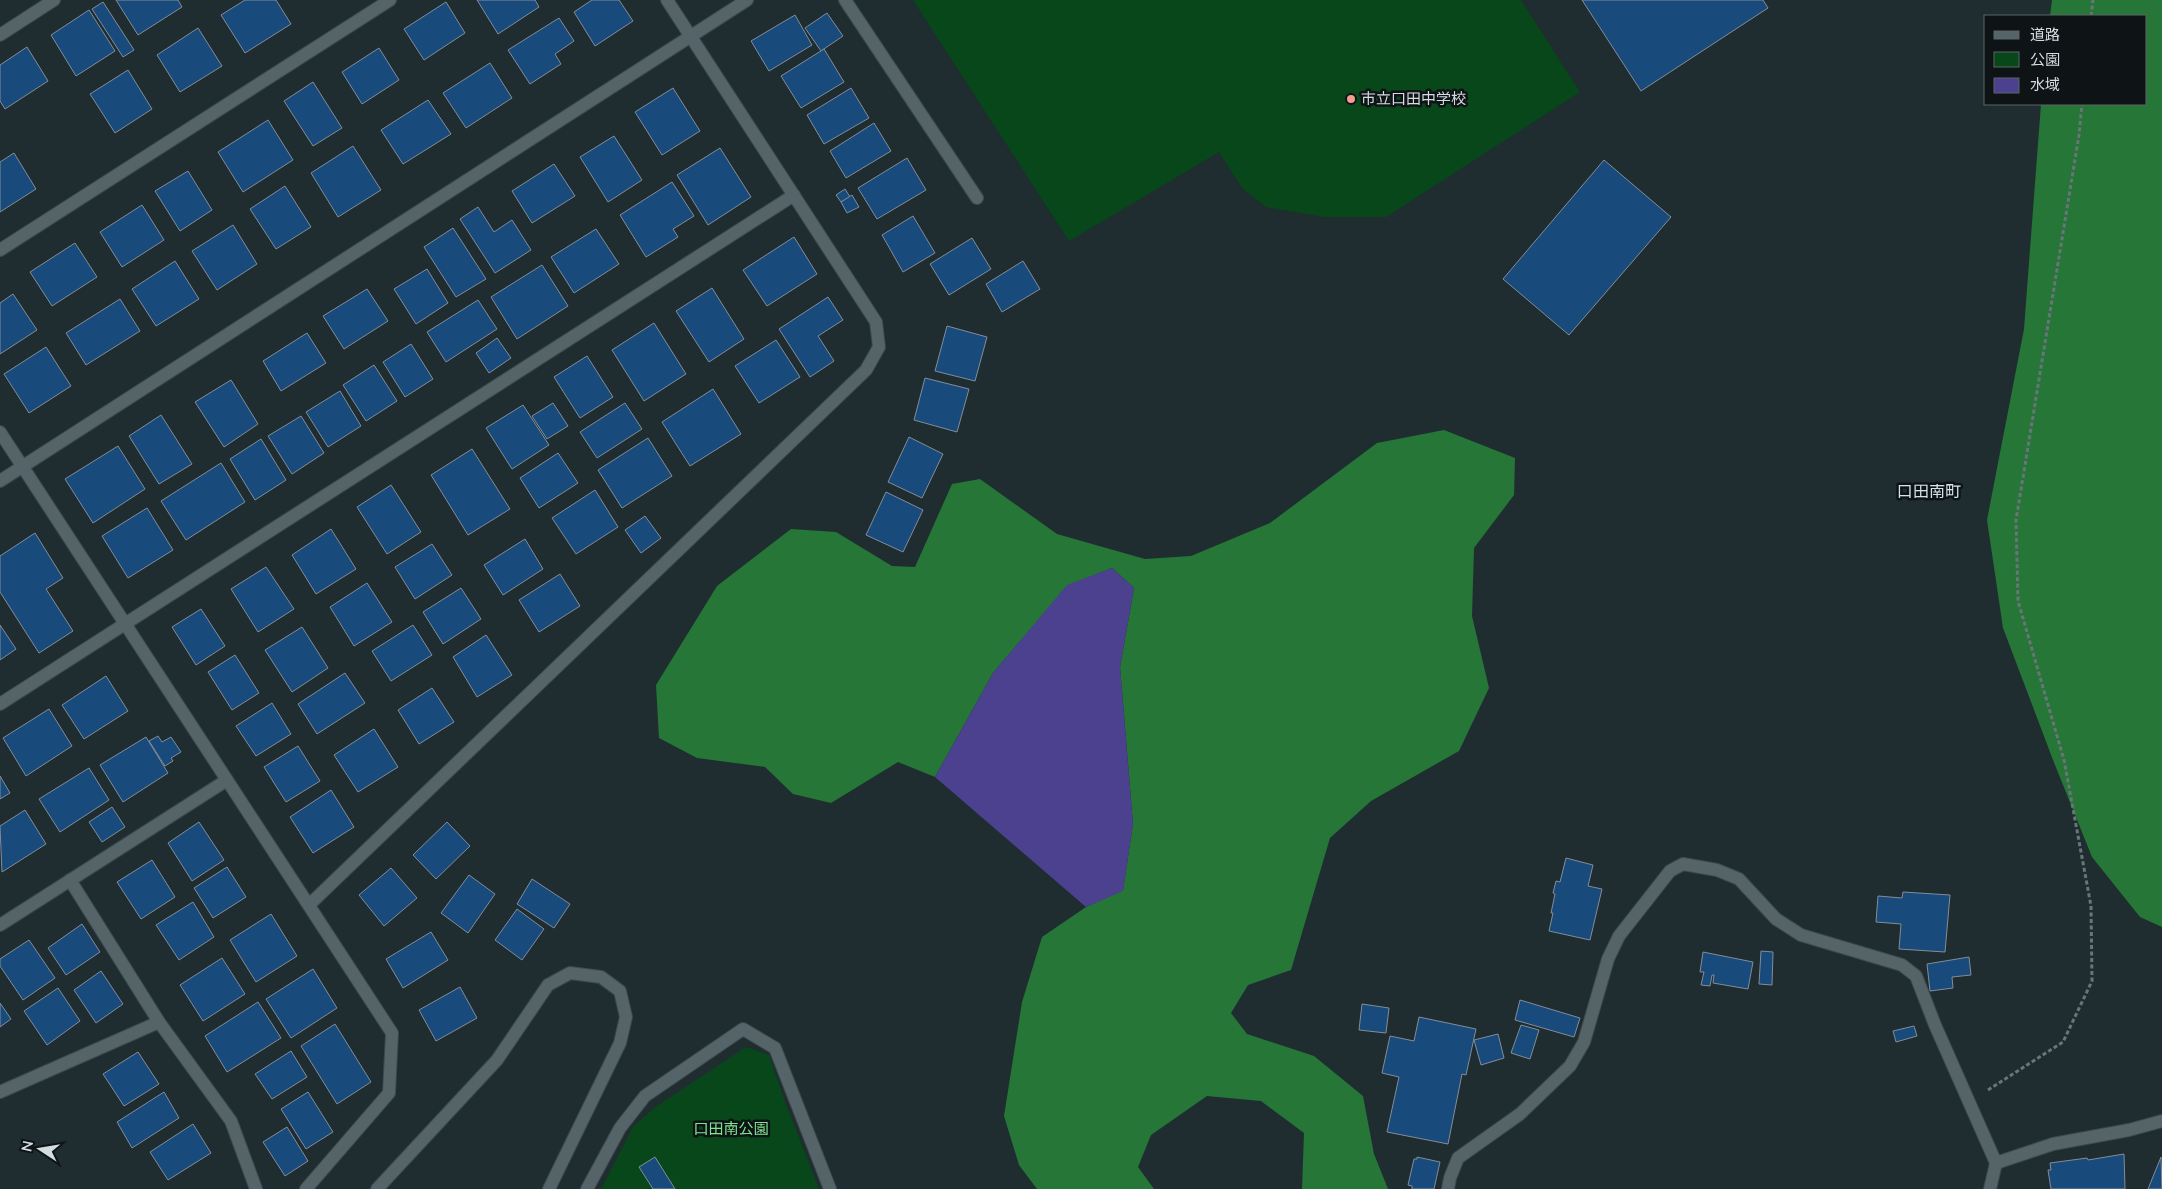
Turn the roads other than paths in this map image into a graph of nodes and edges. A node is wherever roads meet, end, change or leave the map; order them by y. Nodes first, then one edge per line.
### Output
1 (54, 0) edge
2 (390, 0) edge
3 (667, 0) edge
4 (747, 0) edge
5 (845, 0) edge
6 (0, 35) edge
7 (691, 36) junction
8 (794, 195) junction
9 (977, 198) dead end
10 (0, 250) edge
11 (0, 432) edge
12 (22, 466) junction
13 (0, 481) edge
14 (125, 623) junction
15 (0, 704) edge
16 (227, 780) junction
17 (70, 880) junction
18 (309, 905) junction
19 (0, 925) edge
20 (159, 1022) junction
21 (0, 1092) edge
22 (2162, 1121) edge
23 (1996, 1163) junction
24 (256, 1189) edge
25 (306, 1189) edge
26 (377, 1189) edge
27 (549, 1189) edge
28 (587, 1189) edge
29 (830, 1189) edge
30 (1448, 1189) edge
31 (1990, 1189) edge

1 - 6 street
2 - 10 street
3 - 7 street
4 - 7 street
5 - 9 street
7 - 8 street
7 - 12 street
8 - 14 street
8 - 18 street
11 - 12 street
12 - 13 street
12 - 14 street
14 - 15 street
14 - 16 street
16 - 17 street
16 - 18 street
17 - 19 street
17 - 20 street
18 - 25 street
20 - 21 street
20 - 24 street
22 - 23 street
23 - 30 street
23 - 31 street
26 - 27 street
28 - 29 street

